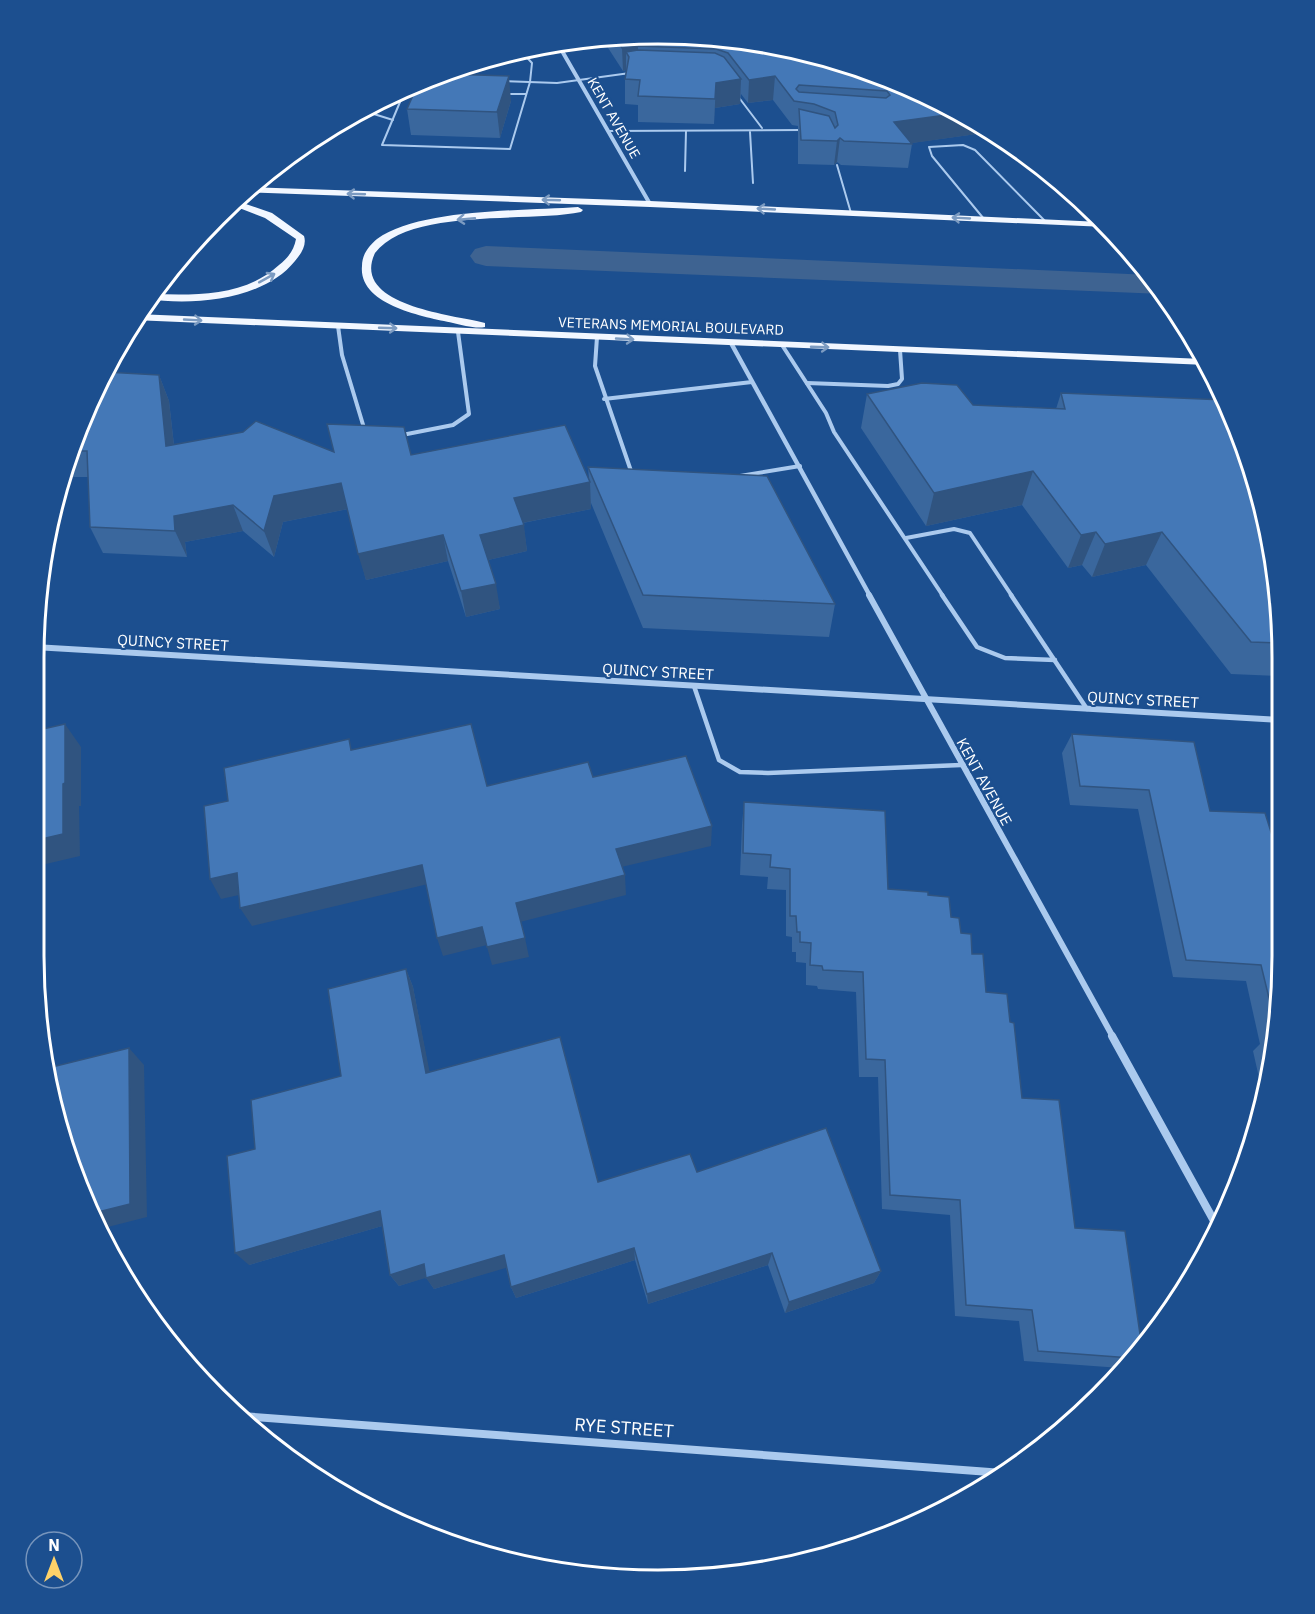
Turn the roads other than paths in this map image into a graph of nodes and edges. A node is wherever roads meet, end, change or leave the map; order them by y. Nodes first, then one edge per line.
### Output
1 (562, 51) edge
2 (527, 58) edge
3 (638, 72) edge
4 (579, 80) junction
5 (497, 81) edge
6 (530, 82) junction
7 (731, 87) edge
8 (421, 91) edge
9 (427, 91) edge
10 (504, 94) edge
11 (526, 94) junction
12 (401, 100) edge
13 (373, 114) edge
14 (393, 120) junction
15 (762, 128) junction
16 (608, 130) junction
17 (806, 130) edge
18 (686, 131) junction
19 (750, 132) junction
20 (837, 165) edge
21 (685, 171) dead end
22 (753, 183) dead end
23 (260, 190) edge
24 (650, 204) junction
25 (243, 205) edge
26 (851, 213) junction
27 (984, 219) junction
28 (1046, 222) junction
29 (1093, 224) edge
30 (160, 297) edge
31 (146, 317) edge
32 (338, 326) junction
33 (458, 332) junction
34 (524, 334) junction
35 (597, 338) junction
36 (731, 344) junction
37 (782, 345) junction
38 (900, 350) junction
39 (1195, 362) edge
40 (752, 382) junction
41 (807, 383) junction
42 (604, 399) junction
43 (374, 430) edge
44 (395, 434) edge
45 (800, 466) junction
46 (642, 472) edge
47 (729, 475) edge
48 (906, 538) junction
49 (44, 648) edge
50 (1055, 660) junction
51 (694, 686) junction
52 (925, 700) junction
53 (1087, 709) junction
54 (1272, 719) edge
55 (961, 765) junction
56 (1212, 1218) edge
57 (252, 1417) edge
58 (991, 1472) edge

1 - 4 street, KENT AVENUE
2 - 6 lane
3 - 4 lane
4 - 6 lane
4 - 16 street, KENT AVENUE
5 - 6 lane
6 - 11 lane
7 - 15 lane
8 - 9 lane
10 - 11 lane
11 - 14 lane
12 - 14 lane
13 - 14 lane
15 - 17 lane
15 - 19 lane
16 - 18 lane
16 - 24 street, KENT AVENUE
18 - 19 lane
18 - 21 lane
19 - 22 lane
20 - 26 lane
24 -> 23 main road
26 -> 24 main road
24 -> 34 main road
30 -> 25 main road
27 -> 26 main road
27 - 28 main road
27 - 28 lane
28 - 29 main road
31 -> 32 main road, VETERANS MEMORIAL BOULEVARD
32 -> 33 main road, VETERANS MEMORIAL BOULEVARD
32 - 43 lane
33 - 34 main road, VETERANS MEMORIAL BOULEVARD
33 - 44 lane
34 - 35 main road, VETERANS MEMORIAL BOULEVARD
35 -> 36 main road, VETERANS MEMORIAL BOULEVARD
35 - 42 lane
36 - 37 main road, VETERANS MEMORIAL BOULEVARD
36 - 40 street, KENT AVENUE
37 -> 38 main road, VETERANS MEMORIAL BOULEVARD
37 - 41 lane
38 - 39 main road, VETERANS MEMORIAL BOULEVARD
38 - 41 lane
40 - 42 lane
40 - 45 street, KENT AVENUE
41 - 48 lane
42 - 46 lane
45 - 47 lane
45 - 52 street, KENT AVENUE
48 - 50 lane
48 - 50 lane
49 - 51 street, QUINCY STREET
50 - 53 lane
51 - 52 street, QUINCY STREET
51 - 55 lane
52 - 53 street, QUINCY STREET
52 - 55 street, KENT AVENUE
53 - 54 street, QUINCY STREET
55 - 56 street, KENT AVENUE
57 - 58 street, RYE STREET

